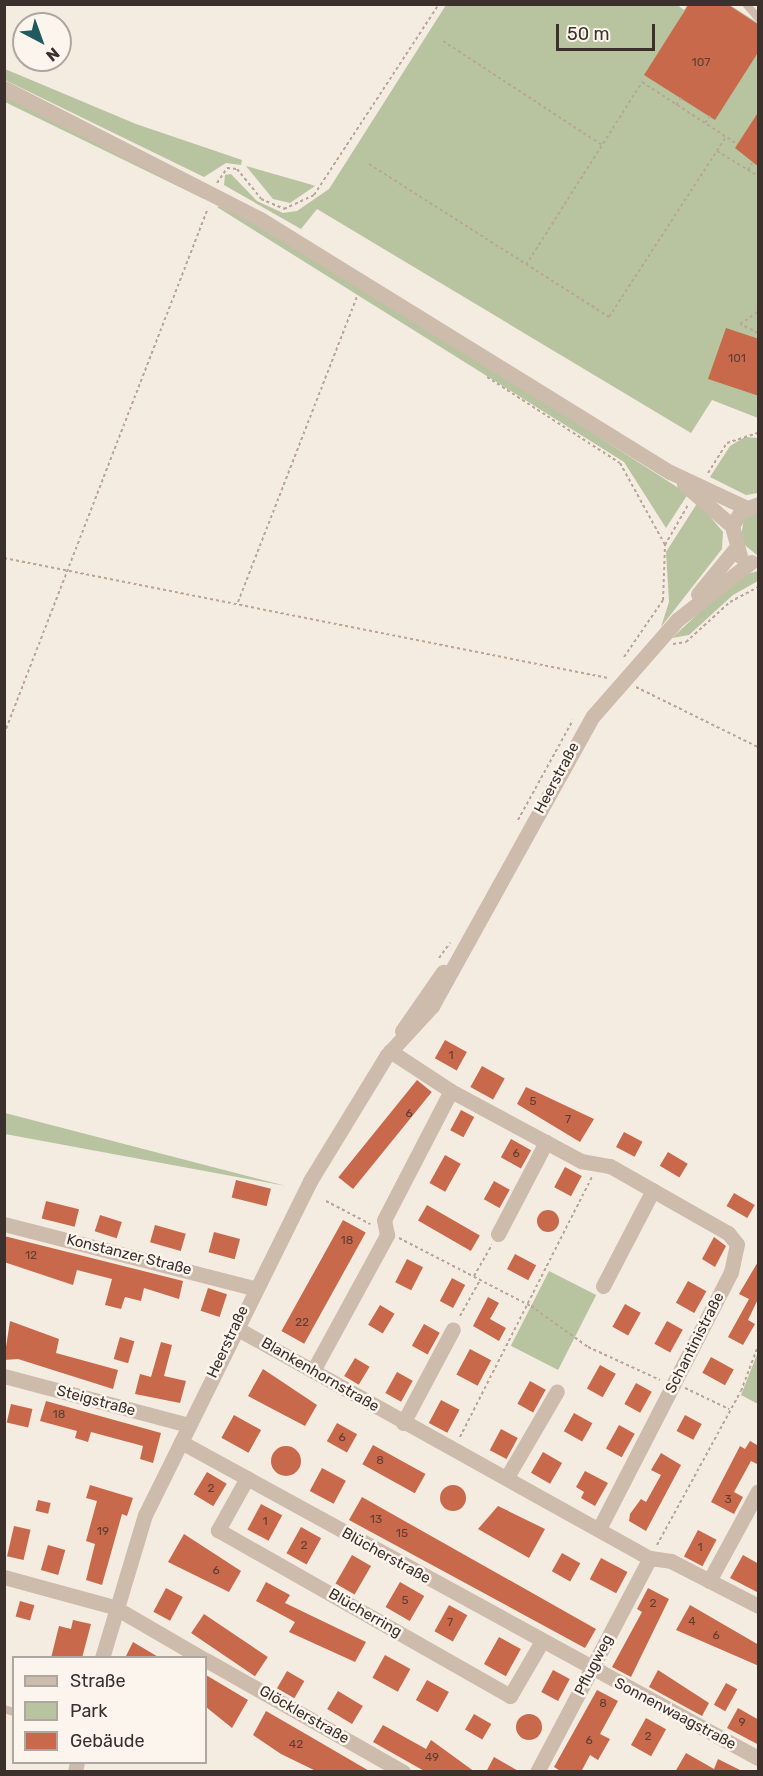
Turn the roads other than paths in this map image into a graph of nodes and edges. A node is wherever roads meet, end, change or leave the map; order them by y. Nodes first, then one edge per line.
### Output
1 (746, 4) edge
2 (759, 18) edge
3 (4, 88) edge
4 (670, 472) junction
5 (753, 506) edge
6 (732, 526) junction
7 (735, 549) junction
8 (755, 563) edge
9 (678, 620) junction
10 (393, 1047) junction
11 (451, 1091) junction
12 (546, 1142) junction
13 (653, 1190) junction
14 (4, 1224) edge
15 (498, 1234) road end
16 (603, 1286) dead end
17 (254, 1288) junction
18 (236, 1328) junction
19 (453, 1329) road end
20 (314, 1369) junction
21 (4, 1376) edge
22 (556, 1391) dead end
23 (403, 1423) junction
24 (188, 1425) junction
25 (181, 1442) junction
26 (507, 1477) junction
27 (247, 1478) junction
28 (759, 1491) edge
29 (599, 1529) junction
30 (650, 1558) junction
31 (4, 1577) edge
32 (710, 1581) junction
33 (759, 1606) edge
34 (114, 1607) junction
35 (541, 1643) junction
36 (102, 1656) edge
37 (200, 1656) edge
38 (207, 1660) edge
39 (592, 1670) junction
40 (759, 1758) edge
41 (403, 1772) edge
42 (537, 1772) edge

1 - 2 lane
3 - 4 street
4 - 5 street
4 - 6 street
5 - 6 street
6 - 7 street
7 - 8 street
7 - 9 street, Heerstraße
8 - 9 street, Heerstraße
9 - 10 street, Heerstraße
10 - 11 street, Schantinistraße
10 - 17 street, Heerstraße
11 - 12 street, Schantinistraße
11 - 20 street
12 - 13 street, Schantinistraße
12 - 15 street
13 - 16 street
13 - 29 street, Schantinistraße
14 - 17 street, Konstanzer Straße
17 - 18 street, Heerstraße
18 - 20 street, Blankenhornstraße
18 - 24 street, Heerstraße
19 - 23 street
20 - 23 street, Blankenhornstraße
21 - 24 street, Steigstraße
22 - 26 street
23 - 26 street, Blankenhornstraße
24 - 25 street, Heerstraße
25 - 27 street, Blücherstraße
25 - 34 street, Heerstraße
26 - 29 street, Blankenhornstraße
27 - 35 street, Blücherstraße
27 - 35 street, Blücherring
28 - 32 street
29 - 30 street, Blankenhornstraße
30 - 32 street, Blankenhornstraße
30 - 39 street, Pflugweg
31 - 34 street, Glöcklerstraße
32 - 33 street, Blankenhornstraße
34 - 36 street, Heerstraße
34 - 37 street, Glöcklerstraße
35 - 39 street, Blücherstraße
38 - 41 street, Glöcklerstraße
39 - 40 street, Sonnenwaagstraße
39 - 42 street, Pflugweg

